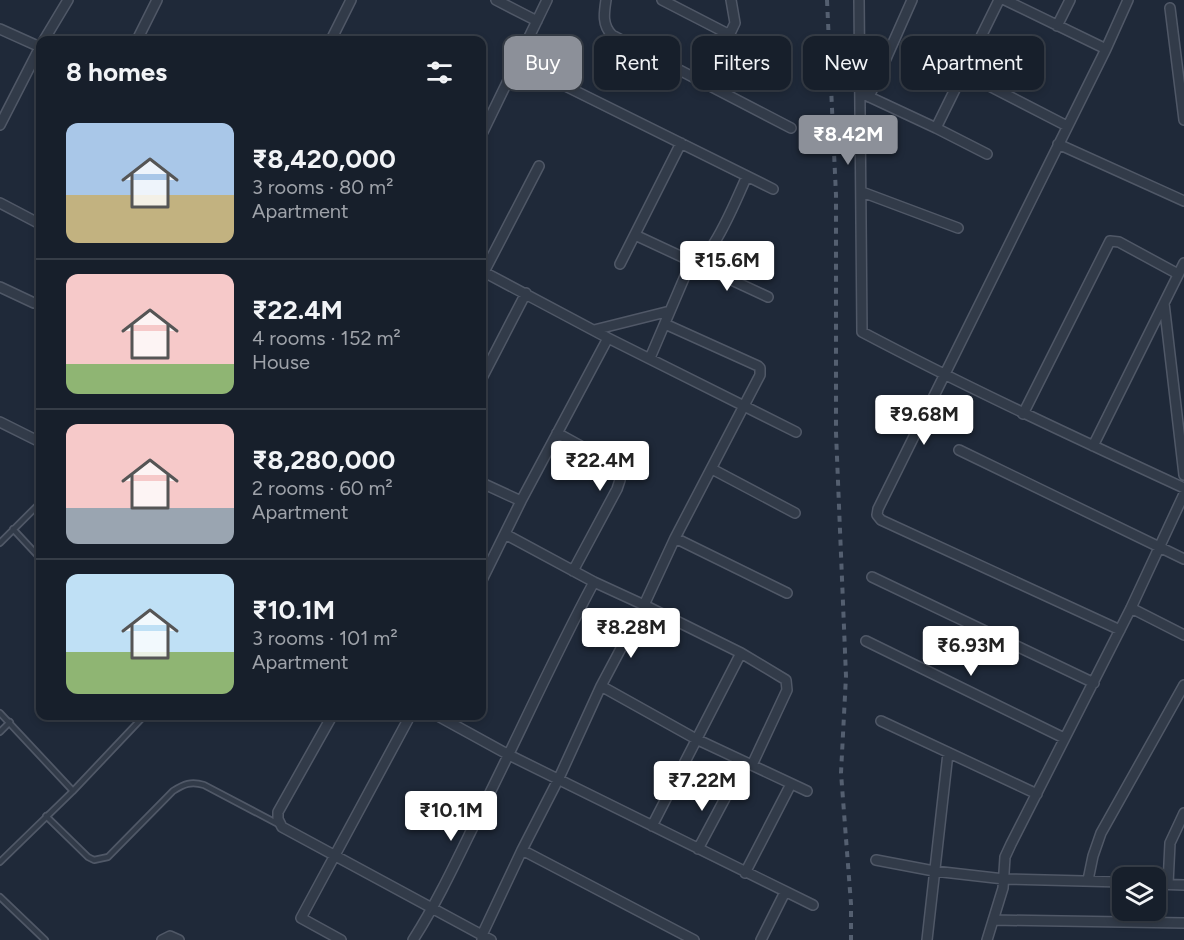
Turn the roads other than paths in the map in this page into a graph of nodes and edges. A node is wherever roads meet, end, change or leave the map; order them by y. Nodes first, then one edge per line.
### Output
1 (68, 0) edge
2 (157, 0) edge
3 (351, 0) edge
4 (496, 0) edge
5 (547, 0) edge
6 (606, 0) edge
7 (662, 0) edge
8 (731, 0) edge
9 (859, 0) edge
10 (912, 0) edge
11 (999, 0) edge
12 (1005, 0) edge
13 (1070, 0) edge
14 (1128, 0) edge
15 (1170, 8) dead end
16 (537, 21) junction
17 (1057, 26) junction
18 (0, 29) edge
19 (730, 35) joint
20 (46, 36) edge
21 (139, 36) edge
22 (333, 36) edge
23 (530, 36) edge
24 (982, 36) edge
25 (36, 45) edge
26 (1106, 49) junction
27 (36, 55) edge
28 (692, 77) edge
29 (504, 90) edge
30 (574, 90) edge
31 (718, 90) edge
32 (955, 90) edge
33 (998, 90) edge
34 (865, 95) junction
35 (1184, 120) edge
36 (0, 125) edge
37 (486, 126) edge
38 (1067, 126) junction
39 (791, 128) dead end
40 (936, 128) junction
41 (681, 143) junction
42 (1058, 144) junction
43 (987, 154) dead end
44 (539, 166) dead end
45 (747, 176) junction
46 (773, 189) dead end
47 (862, 192) junction
48 (1184, 201) edge
49 (0, 203) edge
50 (36, 222) edge
51 (958, 228) dead end
52 (634, 235) junction
53 (698, 263) junction
54 (1184, 263) edge
55 (620, 264) dead end
56 (486, 266) edge
57 (486, 273) edge
58 (1178, 274) junction
59 (0, 287) edge
60 (526, 293) junction
61 (768, 297) dead end
62 (34, 303) dead end
63 (1164, 303) junction
64 (670, 311) junction
65 (665, 324) junction
66 (594, 330) junction
67 (608, 338) junction
68 (650, 358) junction
69 (486, 370) edge
70 (944, 375) junction
71 (744, 407) junction
72 (1023, 414) junction
73 (0, 422) edge
74 (796, 432) dead end
75 (557, 433) junction
76 (36, 440) edge
77 (1093, 446) junction
78 (959, 450) dead end
79 (712, 469) junction
80 (1184, 476) edge
81 (486, 485) edge
82 (1184, 488) edge
83 (1184, 494) edge
84 (521, 501) junction
85 (36, 508) edge
86 (795, 513) dead end
87 (14, 529) junction
88 (505, 534) junction
89 (675, 538) junction
90 (0, 543) edge
91 (1160, 548) junction
92 (36, 554) edge
93 (1184, 559) edge
94 (573, 571) junction
95 (486, 572) edge
96 (872, 577) dead end
97 (594, 582) junction
98 (787, 593) dead end
99 (645, 605) junction
100 (1131, 608) junction
101 (1120, 630) junction
102 (1184, 635) edge
103 (866, 641) dead end
104 (741, 653) junction
105 (1094, 683) junction
106 (1184, 685) edge
107 (601, 686) junction
108 (0, 713) edge
109 (140, 720) edge
110 (329, 720) edge
111 (408, 720) edge
112 (445, 720) edge
113 (881, 721) dead end
114 (9, 722) junction
115 (0, 732) edge
116 (1064, 738) junction
117 (696, 739) junction
118 (948, 753) junction
119 (509, 755) junction
120 (752, 765) junction
121 (559, 778) junction
122 (791, 784) junction
123 (730, 789) dead end
124 (72, 791) junction
125 (807, 791) dead end
126 (1037, 794) junction
127 (1184, 813) edge
128 (46, 816) junction
129 (652, 825) junction
130 (282, 827) junction
131 (698, 849) junction
132 (522, 850) junction
133 (334, 855) junction
134 (876, 860) dead end
135 (0, 862) edge
136 (934, 871) junction
137 (745, 873) junction
138 (1004, 879) junction
139 (1089, 880) junction
140 (1112, 881) edge
141 (1168, 884) joint
142 (1184, 885) edge
143 (785, 892) junction
144 (0, 897) edge
145 (813, 905) dead end
146 (434, 907) junction
147 (993, 920) junction
148 (1184, 922) edge
149 (485, 938) edge
150 (45, 940) edge
151 (162, 940) edge
152 (179, 940) edge
153 (340, 940) edge
154 (413, 940) edge
155 (694, 940) edge
156 (761, 940) edge
157 (927, 940) edge
158 (987, 940) edge

1 - 20 street
2 - 21 street
3 - 22 street
4 - 16 street
5 - 16 street
6 - 28 street
7 - 19 street
8 - 19 street
9 - 34 street
10 - 34 street
11 - 24 street
12 - 17 street
13 - 17 street
14 - 26 street
15 - 35 street
16 - 23 street
17 - 26 street
18 - 25 street
26 - 38 street
27 - 36 street
29 - 37 street
30 - 41 street
31 - 39 street
32 - 40 street
33 - 38 street
34 - 40 street
34 - 47 street
38 - 42 street
40 - 43 street
41 - 45 street
41 - 52 street
42 - 48 street
42 - 70 street
44 - 56 street
45 - 46 street
45 - 53 street
47 - 51 street
47 - 70 street
49 - 50 street
52 - 53 street
52 - 55 street
53 - 61 street
53 - 64 street
54 - 58 street
57 - 60 street
58 - 63 street
58 - 72 street
59 - 62 street
60 - 66 street
60 - 69 street
63 - 77 street
63 - 80 street
64 - 65 street
64 - 66 street
65 - 68 street
65 - 71 street
66 - 67 street
67 - 68 street
67 - 75 street
68 - 71 street
70 - 72 street
70 - 101 street
71 - 74 street
71 - 79 street
72 - 77 street
73 - 76 street
75 - 84 street
75 - 94 street
77 - 82 street
78 - 91 street
79 - 86 street
79 - 89 street
81 - 84 street
83 - 91 street
84 - 88 street
85 - 87 lane
87 - 90 lane
87 - 92 lane
88 - 94 street
88 - 95 street
89 - 98 street
89 - 99 street
91 - 93 street
91 - 100 street
94 - 97 street
96 - 105 street
97 - 99 street
97 - 119 street
99 - 104 street
99 - 107 street
100 - 101 street
100 - 102 street
101 - 105 street
103 - 116 street
104 - 117 street
104 - 120 street
105 - 116 street
106 - 139 street
107 - 117 street
107 - 121 street
108 - 114 lane
109 - 124 lane
110 - 130 street
111 - 133 street
112 - 119 street
113 - 118 street
114 - 115 lane
114 - 124 lane
116 - 126 street
117 - 120 street
117 - 129 street
118 - 126 street
118 - 136 street
119 - 121 street
119 - 146 street
120 - 122 street
121 - 129 street
121 - 132 street
122 - 125 street
122 - 137 street
123 - 131 street
124 - 128 lane
126 - 138 street
127 - 141 street
128 - 130 lane
128 - 135 lane
129 - 131 street
130 - 133 street
131 - 137 street
132 - 149 street
132 - 155 street
133 - 146 street
133 - 153 street
134 - 136 street
136 - 138 street
136 - 157 street
137 - 143 street
138 - 139 street
138 - 147 street
139 - 140 street
141 - 142 street
143 - 145 street
143 - 156 street
144 - 150 lane
146 - 149 street
146 - 154 street
147 - 148 street
147 - 158 street
151 - 152 street

